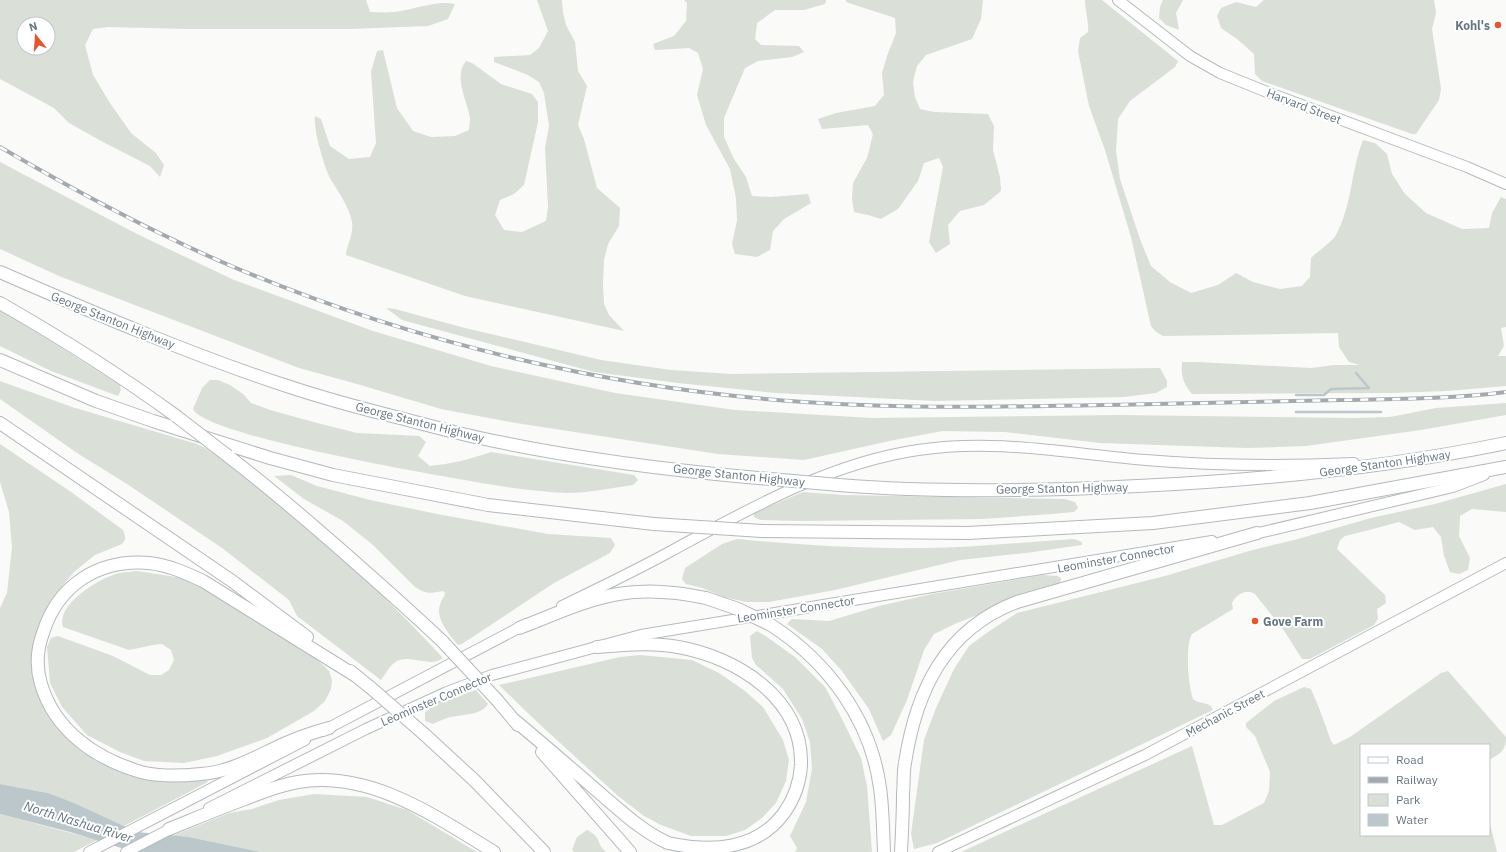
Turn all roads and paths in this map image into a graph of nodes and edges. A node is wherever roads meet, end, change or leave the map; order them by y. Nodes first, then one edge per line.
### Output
1 (1118, 0) edge
2 (1506, 184) edge
3 (0, 272) edge
4 (0, 304) edge
5 (0, 360) edge
6 (0, 423) edge
7 (1506, 443) edge
8 (1402, 461) junction
9 (1502, 468) edge
10 (808, 482) junction
11 (1258, 533) junction
12 (1506, 563) edge
13 (519, 628) junction
14 (597, 647) junction
15 (356, 676) junction
16 (513, 719) junction
17 (329, 728) junction
18 (209, 810) junction
19 (169, 829) joint
20 (901, 851) edge
21 (89, 852) edge
22 (126, 852) edge
23 (494, 852) edge
24 (544, 852) edge
25 (630, 852) edge
26 (884, 852) edge
27 (938, 852) edge

1 - 2 main road, Harvard Street
3 - 10 highway, George Stanton Highway, bridge
4 - 16 highway, bridge
5 - 9 highway, George Stanton Highway, bridge
6 - 15 highway
7 - 8 highway, George Stanton Highway
8 - 10 highway, George Stanton Highway, bridge
8 - 10 main road, Leominster Connector
9 - 11 main road, Leominster Connector
10 - 13 main road, Leominster Connector
11 - 14 main road, Leominster Connector
11 - 20 highway
12 - 27 main road, Mechanic Street
13 - 17 main road, Leominster Connector
13 - 26 highway, bridge
14 - 16 highway
14 - 18 main road, Leominster Connector
15 - 17 highway
15 - 24 highway, bridge
16 - 25 highway
17 - 21 main road, Leominster Connector
18 - 19 highway
18 - 23 highway
19 - 22 main road

